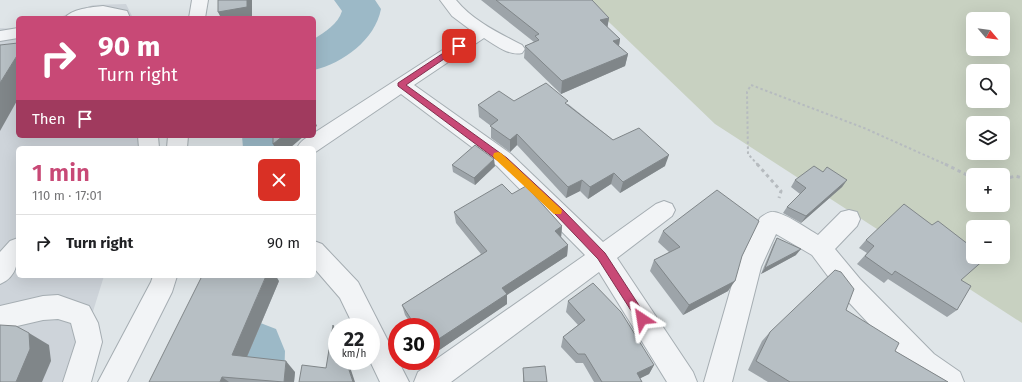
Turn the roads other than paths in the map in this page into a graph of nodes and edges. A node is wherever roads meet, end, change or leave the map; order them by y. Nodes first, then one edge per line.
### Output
1 (200, 0) edge
2 (448, 0) edge
3 (78, 16) edge
4 (121, 16) edge
5 (197, 16) edge
6 (482, 31) junction
7 (16, 33) edge
8 (0, 36) edge
9 (516, 49) dead end
10 (401, 85) junction
11 (310, 146) edge
12 (664, 210) dead end
13 (849, 219) dead end
14 (820, 248) junction
15 (16, 250) edge
16 (316, 253) edge
17 (602, 256) junction
18 (0, 273) edge
19 (164, 278) edge
20 (0, 318) edge
21 (363, 318) edge
22 (380, 352) edge
23 (77, 382) edge
24 (112, 382) edge
25 (395, 382) edge
26 (428, 382) edge
27 (683, 382) edge
28 (718, 382) edge
29 (950, 382) edge

1 - 5 street
2 - 6 street
3 - 4 street
6 - 9 street
6 - 10 street
7 - 8 street
10 - 11 street
10 - 17 street
12 - 17 street
13 - 14 street
14 - 28 street
14 - 29 street
15 - 18 street
16 - 21 street
17 - 26 street
17 - 27 street
19 - 24 street
20 - 23 street
22 - 25 street

